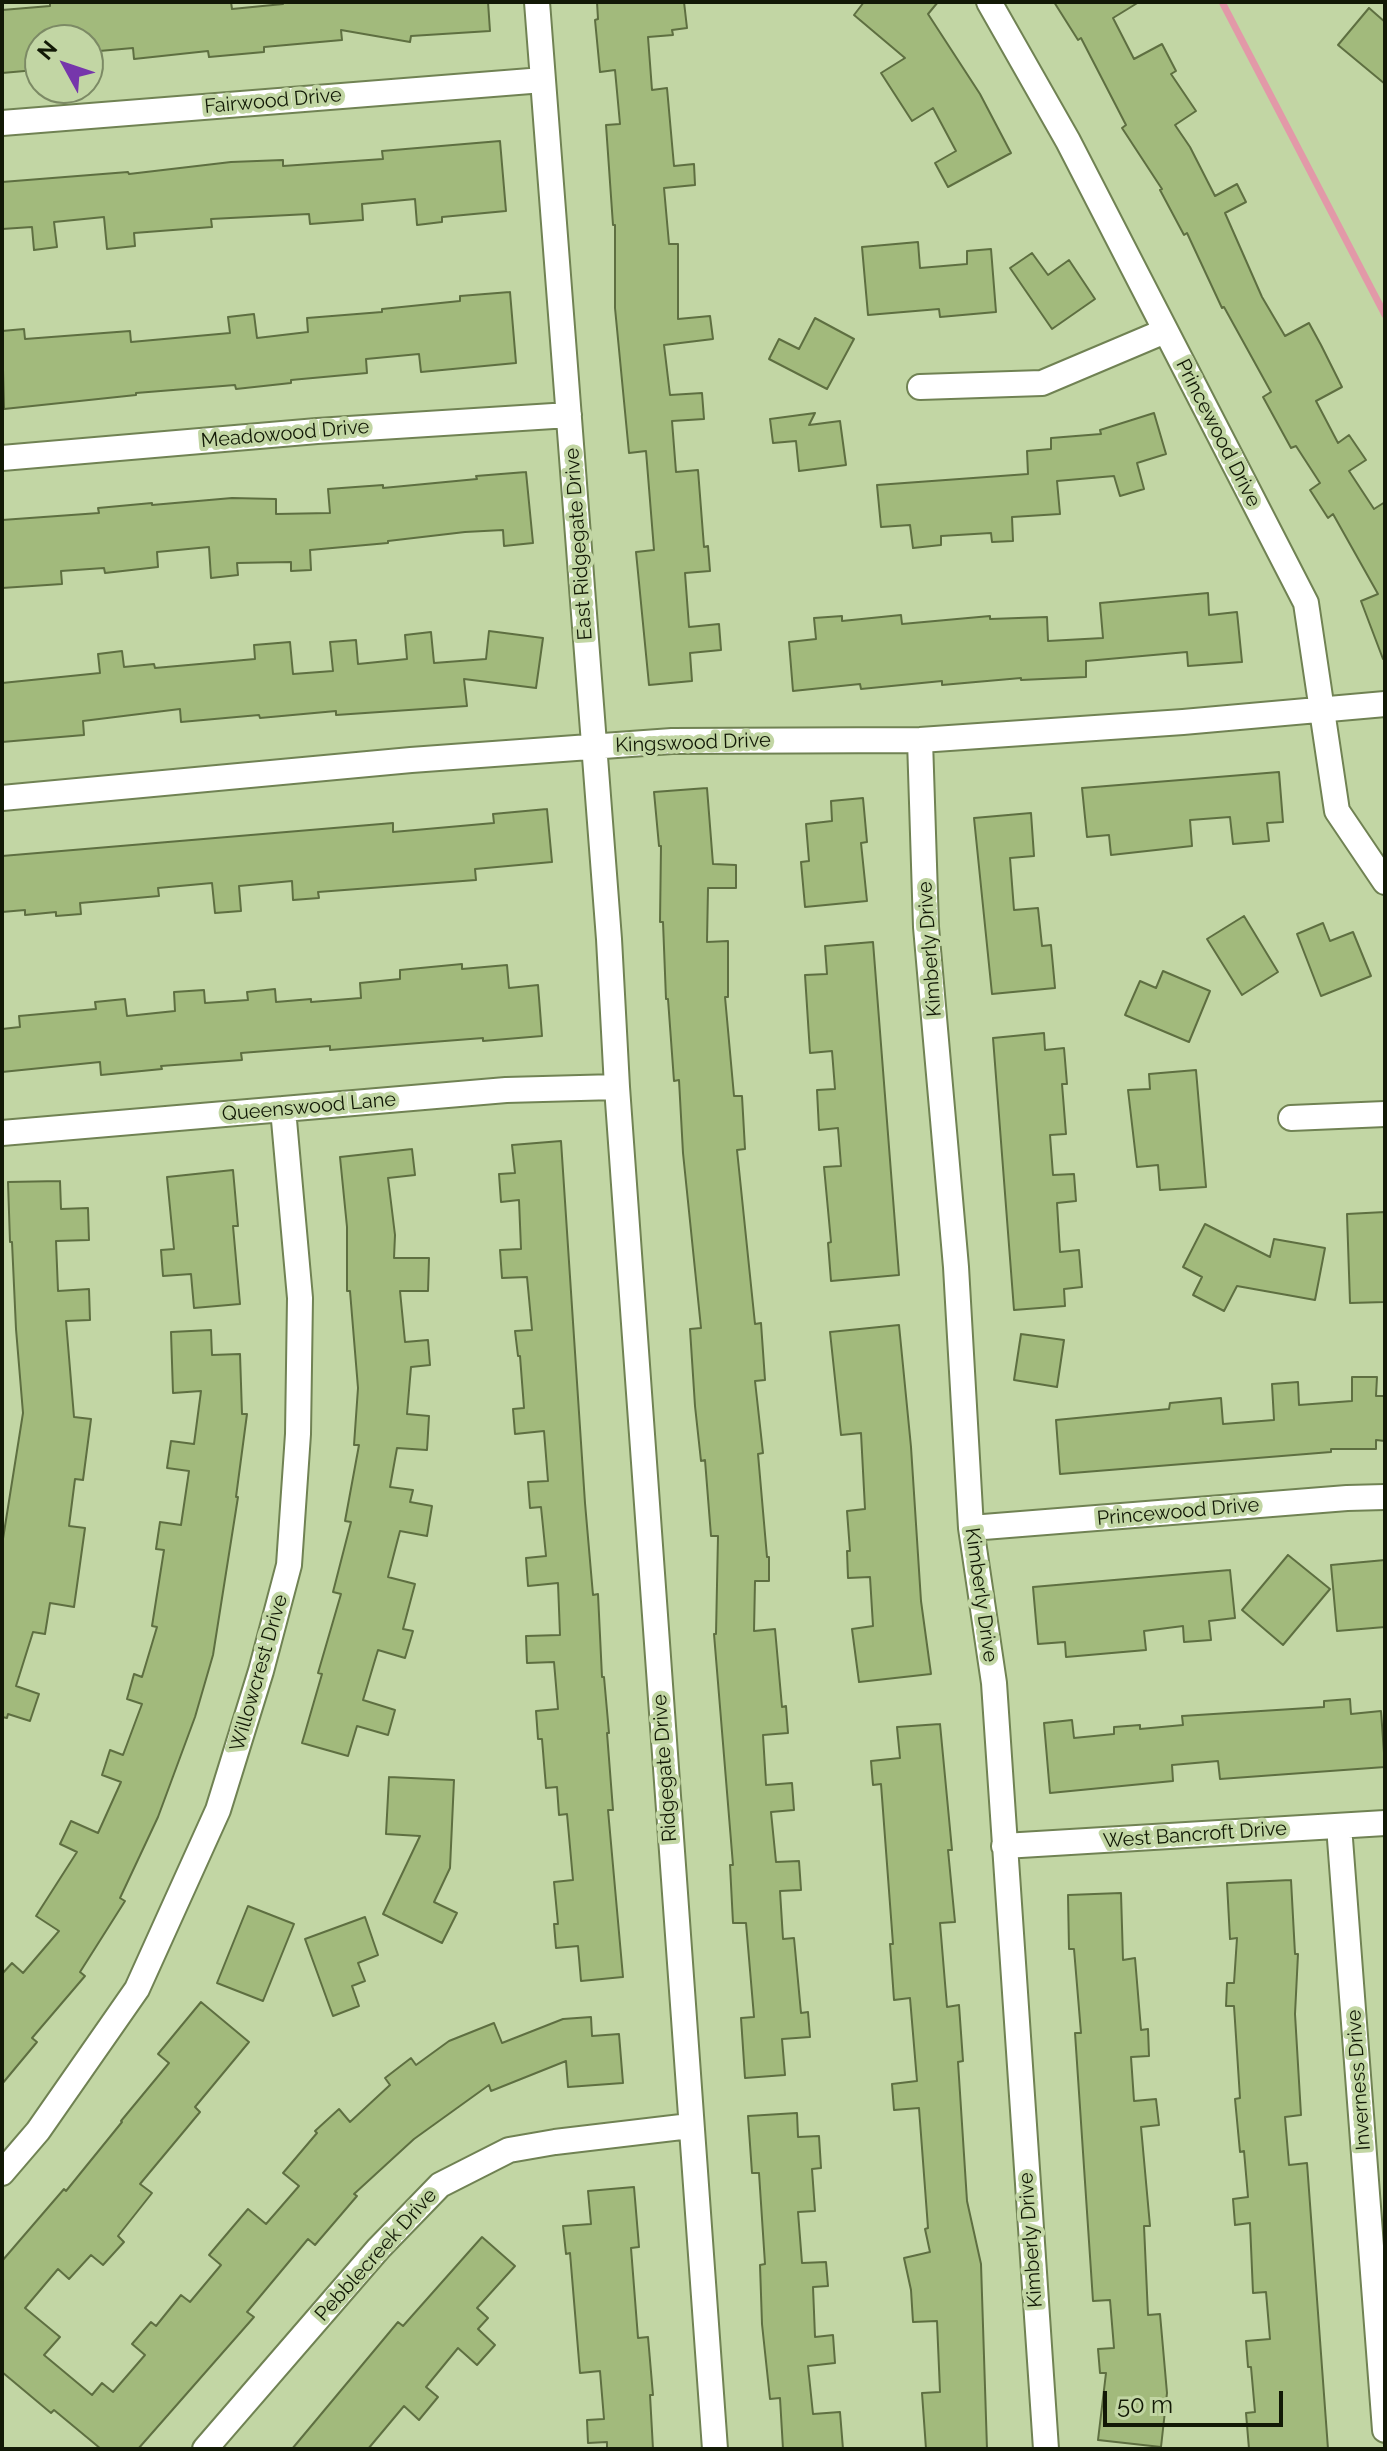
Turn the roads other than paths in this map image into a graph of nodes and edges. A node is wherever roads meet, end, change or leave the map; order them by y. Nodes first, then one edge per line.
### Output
1 (537, 2) edge
2 (989, 2) edge
3 (543, 80) junction
4 (2, 123) edge
5 (1165, 331) junction
6 (920, 387) dead end
7 (569, 415) junction
8 (2, 458) edge
9 (1385, 704) edge
10 (1323, 708) junction
11 (920, 740) junction
12 (593, 746) junction
13 (2, 798) edge
14 (1385, 882) edge
15 (617, 1087) junction
16 (283, 1109) junction
17 (1385, 1114) edge
18 (1291, 1118) dead end
19 (2, 1133) edge
20 (1385, 1497) edge
21 (971, 1528) junction
22 (1385, 1823) edge
23 (1339, 1826) junction
24 (1004, 1846) junction
25 (690, 2126) junction
26 (2, 2173) edge
27 (1385, 2430) edge
28 (205, 2449) edge
29 (715, 2449) edge
30 (1046, 2449) edge

1 - 3 street, East Ridgegate Drive
2 - 5 street, Princewood Drive
3 - 4 street, Fairwood Drive
3 - 7 street, East Ridgegate Drive
5 - 6 street
5 - 10 street, Princewood Drive
7 - 8 street, Meadowood Drive
7 - 12 street, East Ridgegate Drive
9 - 10 street, Kingswood Drive
10 - 11 street, Kingswood Drive
10 - 14 street, Princewood Drive
11 - 12 street, Kingswood Drive
11 - 21 street, Kimberly Drive
12 - 13 street, Kingswood Drive
12 - 15 street, East Ridgegate Drive
15 - 16 street, Queenswood Lane
15 - 25 street, Ridgegate Drive
16 - 19 street, Queenswood Lane
16 - 26 street, Willowcrest Drive
17 - 18 street
20 - 21 street, Princewood Drive
21 - 24 street, Kimberly Drive
22 - 23 street, West Bancroft Drive
23 - 24 street, West Bancroft Drive
23 - 27 street, Inverness Drive
24 - 30 street, Kimberly Drive
25 - 28 street, Pebblecreek Drive
25 - 29 street, Ridgegate Drive

